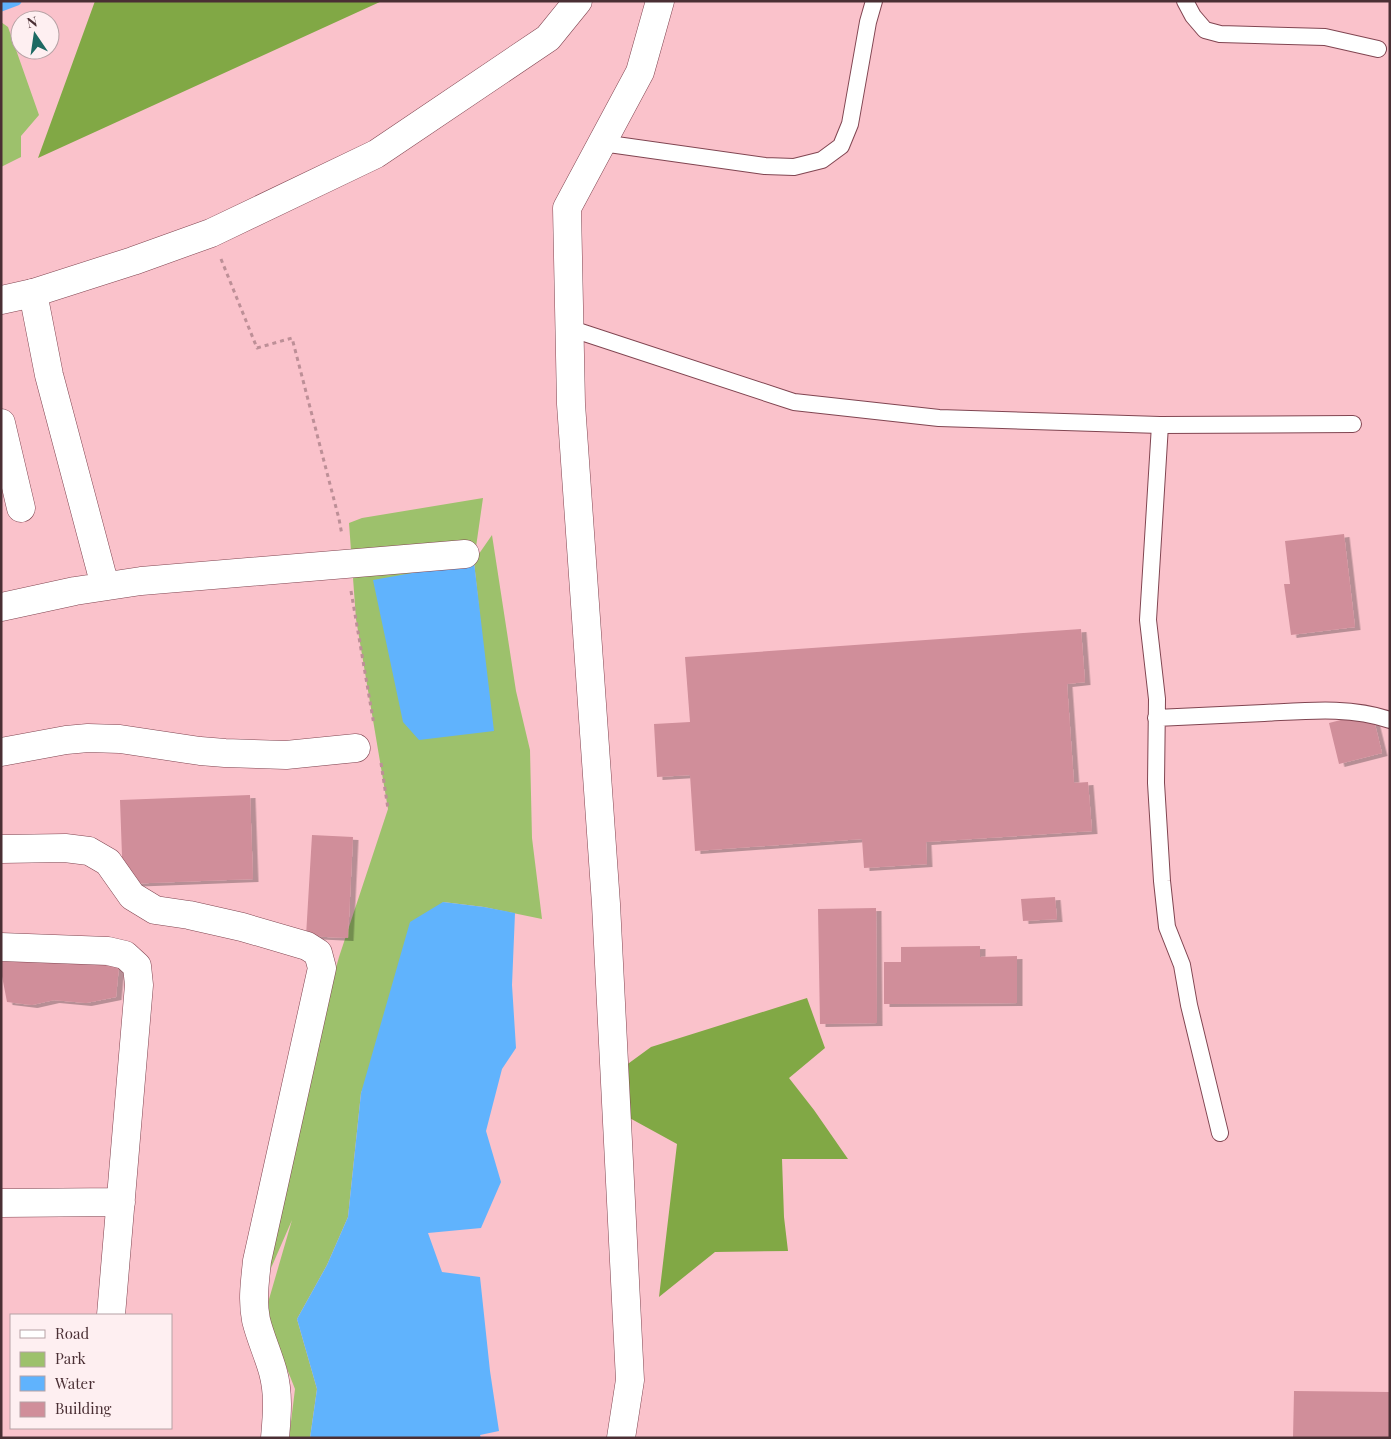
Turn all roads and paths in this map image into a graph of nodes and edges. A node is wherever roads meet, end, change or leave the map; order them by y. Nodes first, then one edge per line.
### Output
1 (578, 1) edge
2 (660, 1) edge
3 (874, 1) edge
4 (1184, 1) edge
5 (1378, 49) dead end
6 (602, 143) junction
7 (211, 234) junction
8 (34, 292) junction
9 (1, 300) edge
10 (570, 328) junction
11 (1, 423) edge
12 (1353, 424) dead end
13 (1160, 425) junction
14 (20, 508) dead end
15 (465, 554) dead end
16 (346, 564) junction
17 (105, 586) junction
18 (1, 607) edge
19 (1156, 718) junction
20 (1390, 720) edge
21 (366, 740) joint
22 (1, 752) edge
23 (380, 761) dead end
24 (388, 810) dead end
25 (1, 849) edge
26 (1, 947) edge
27 (1220, 1133) dead end
28 (121, 1202) junction
29 (1, 1203) edge
30 (110, 1314) edge
31 (275, 1438) edge
32 (621, 1438) edge

1 - 7 street
2 - 6 street
3 - 6 lane
4 - 5 lane
6 - 10 street
7 - 8 street
7 - 16 path
8 - 9 street
8 - 17 street
10 - 13 lane
10 - 32 street
11 - 14 street
12 - 13 lane
13 - 19 lane
15 - 16 street
16 - 17 street
16 - 21 path
17 - 18 street
19 - 20 lane
19 - 27 lane
21 - 22 street
23 - 24 path
25 - 31 street
26 - 28 street
28 - 29 street
28 - 30 street

